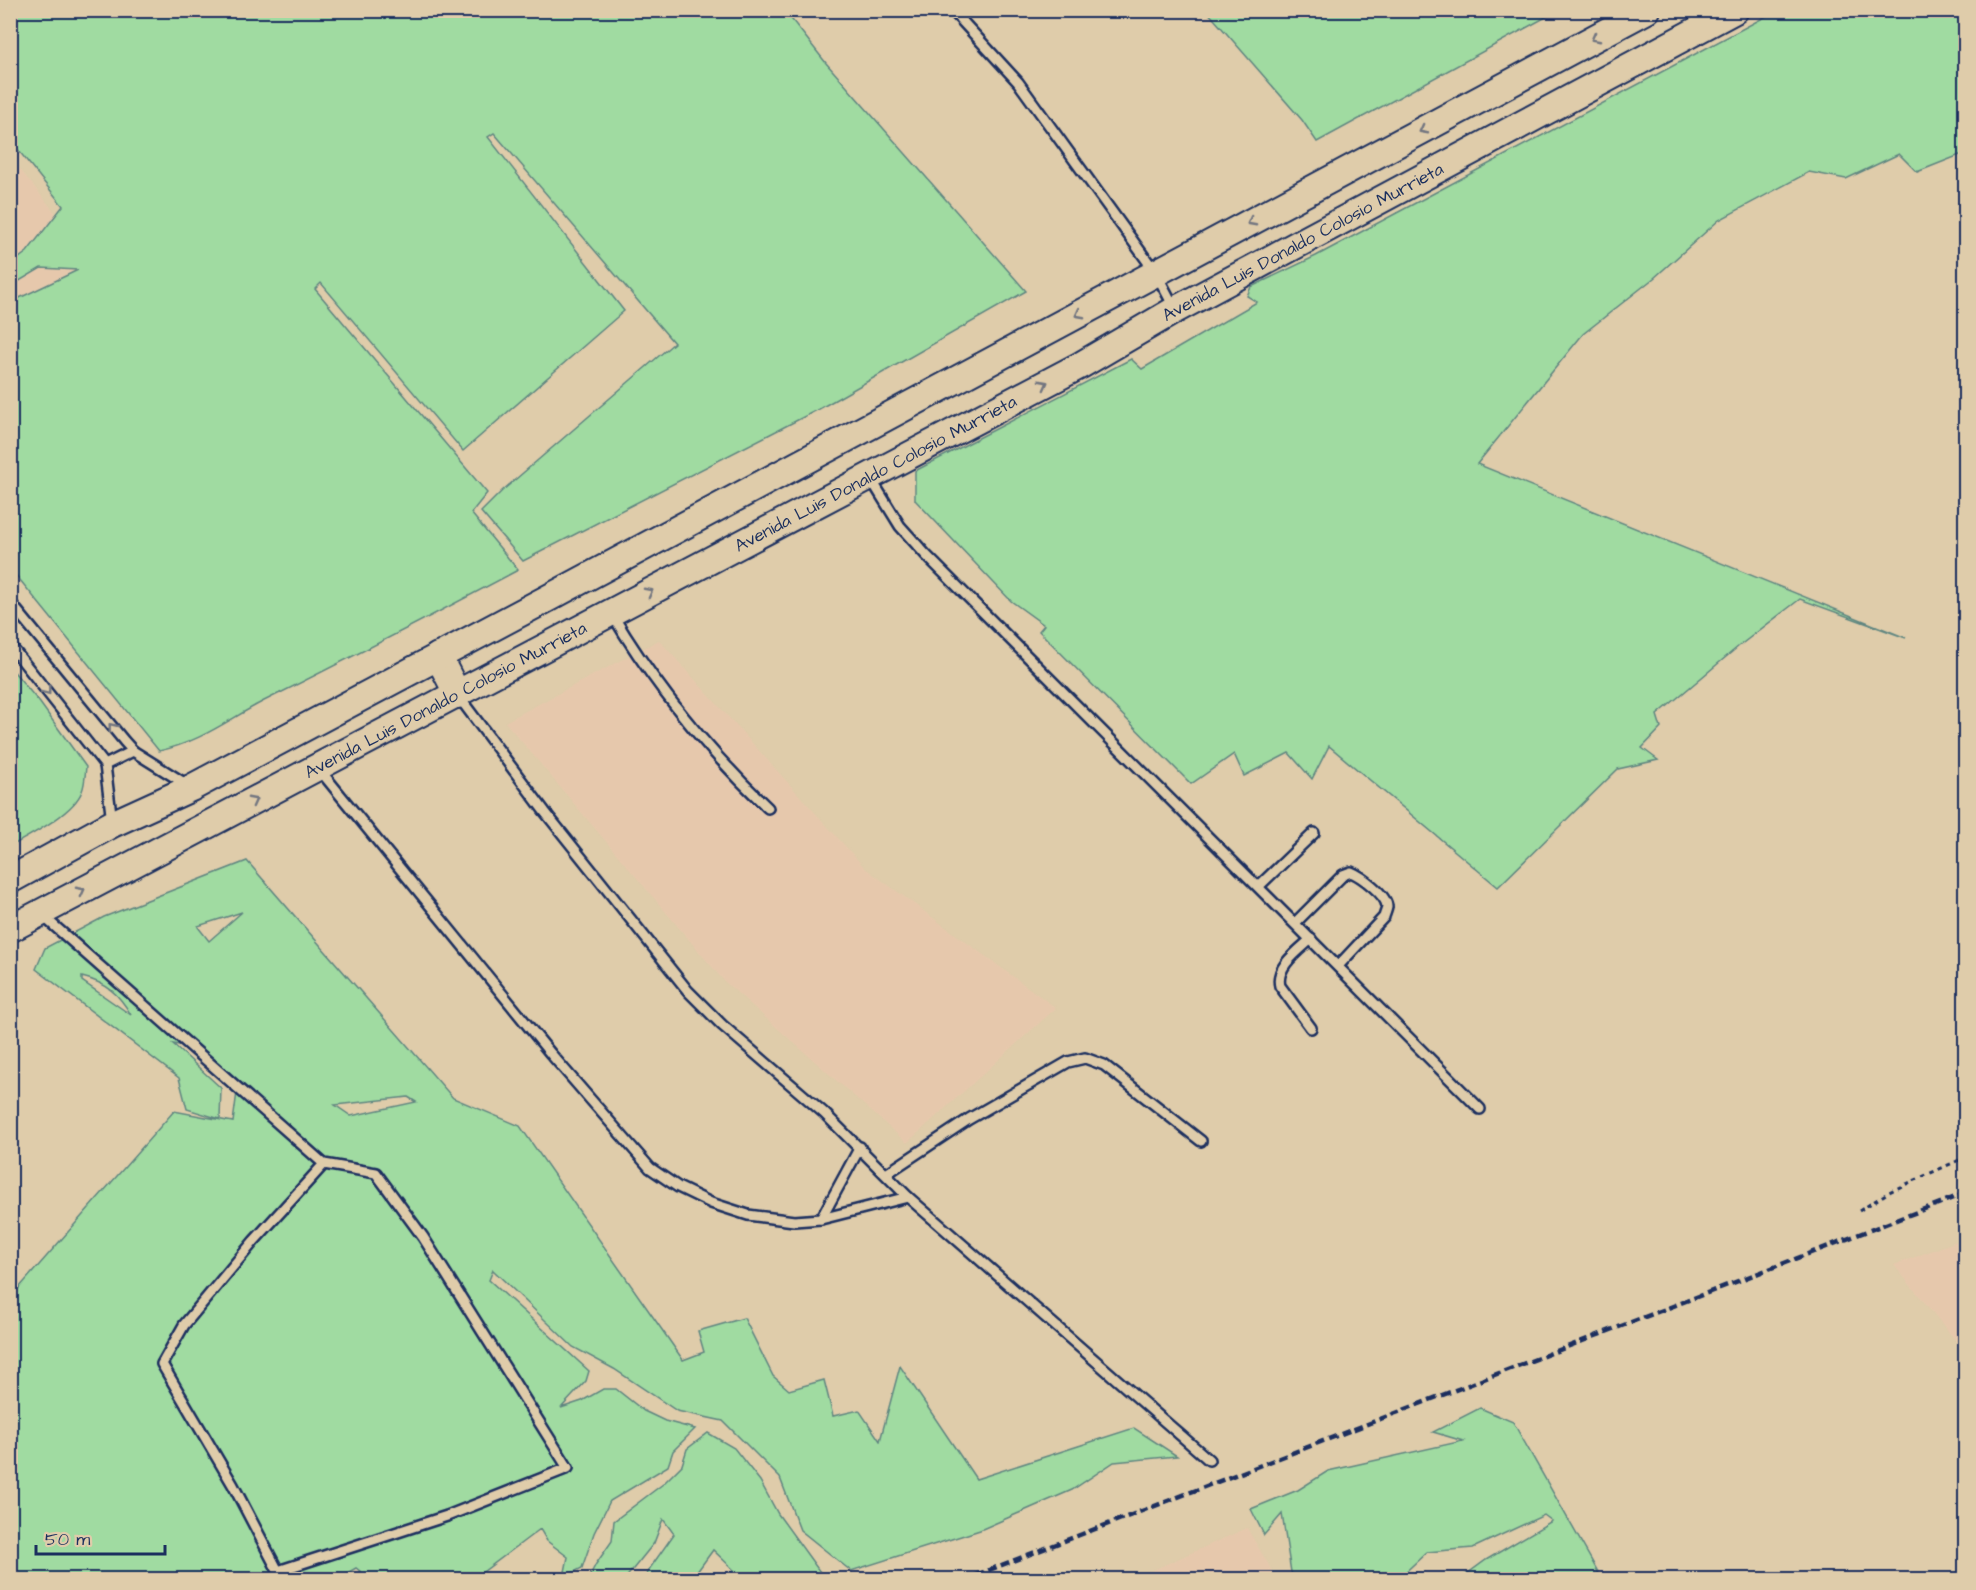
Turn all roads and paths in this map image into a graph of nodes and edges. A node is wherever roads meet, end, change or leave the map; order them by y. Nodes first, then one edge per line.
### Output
1 (952, 10) edge
2 (1647, 10) edge
3 (1735, 10) edge
4 (1156, 273) junction
5 (1175, 310) junction
6 (870, 477) junction
7 (10, 602) edge
8 (610, 612) junction
9 (10, 645) edge
10 (438, 656) junction
11 (458, 695) junction
12 (133, 751) junction
13 (105, 765) junction
14 (317, 767) junction
15 (191, 788) junction
16 (768, 808) dead end
17 (112, 824) junction
18 (1314, 833) dead end
19 (10, 880) edge
20 (1259, 886) junction
21 (40, 913) junction
22 (1296, 923) junction
23 (10, 929) edge
24 (1311, 939) junction
25 (1338, 966) junction
26 (1311, 1028) dead end
27 (1480, 1109) dead end
28 (1201, 1142) dead end
29 (860, 1147) junction
30 (1965, 1157) edge
31 (324, 1164) junction
32 (886, 1174) junction
33 (908, 1197) junction
34 (1859, 1211) dead end
35 (821, 1219) junction
36 (1209, 1460) dead end

1 - 4 lane
2 -> 4 main road
3 - 5 main road, Avenida Luis Donaldo Colosio Murrieta
4 - 5 lane
4 -> 10 main road
6 -> 5 main road, Avenida Luis Donaldo Colosio Murrieta
8 -> 6 main road, Avenida Luis Donaldo Colosio Murrieta
6 - 20 lane
12 -> 7 lane
8 - 11 main road, Avenida Luis Donaldo Colosio Murrieta
8 - 16 lane
9 -> 13 lane
10 - 11 main road
10 - 15 main road
11 - 14 main road, Avenida Luis Donaldo Colosio Murrieta
11 - 29 lane
12 - 13 lane
12 - 15 lane
13 - 17 lane
21 -> 14 main road, Avenida Luis Donaldo Colosio Murrieta
14 - 35 lane
15 - 17 main road
17 - 19 main road
18 - 20 lane
20 - 22 lane
21 - 23 main road, Avenida Luis Donaldo Colosio Murrieta
21 - 31 lane
22 - 24 lane
22 - 25 lane
24 - 25 lane
24 - 26 lane
25 - 27 lane
28 - 32 lane
29 - 32 lane
29 - 35 lane
30 - 34 path
31 - 31 lane
32 - 33 lane
33 - 35 lane
33 - 36 lane

